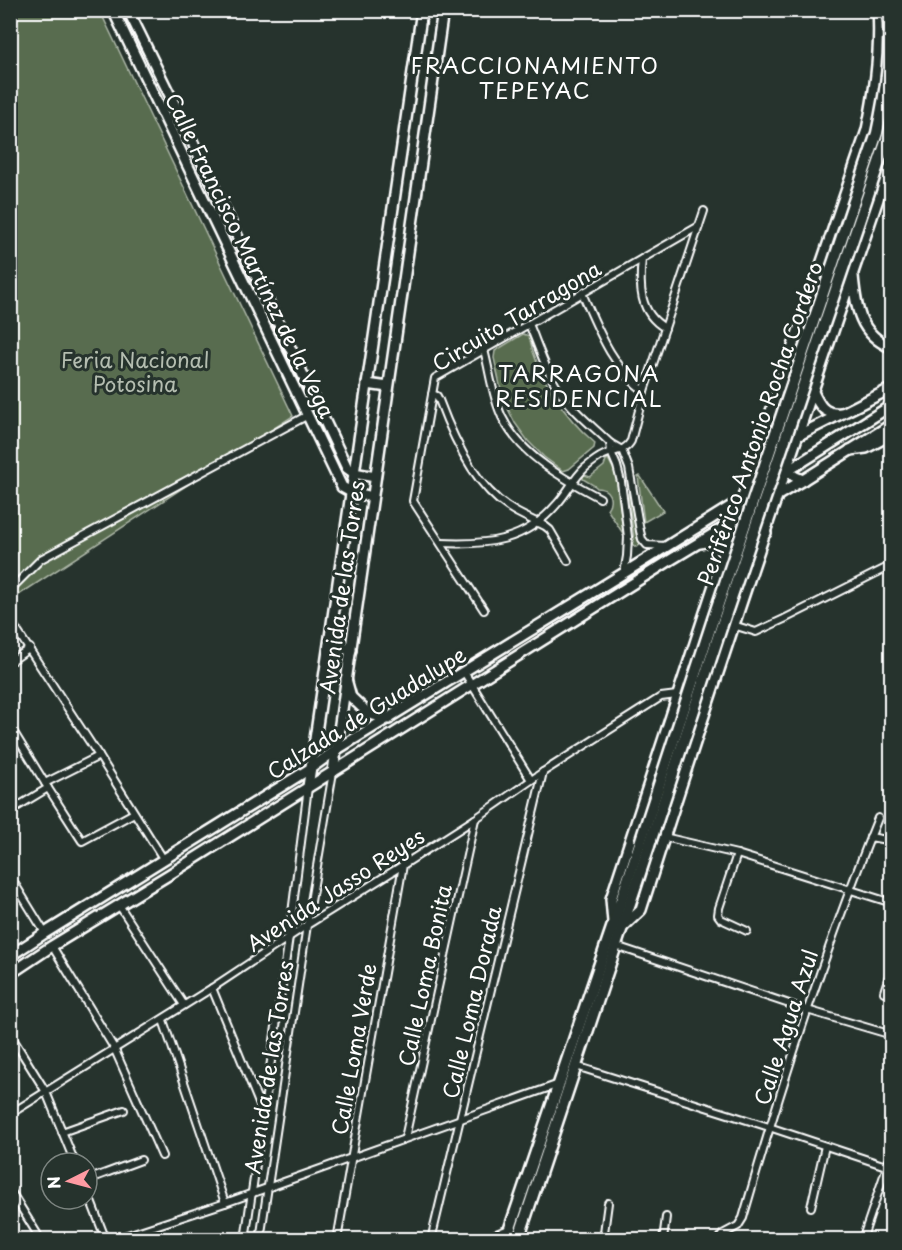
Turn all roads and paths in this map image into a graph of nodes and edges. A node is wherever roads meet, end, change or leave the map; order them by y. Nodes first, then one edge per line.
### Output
1 (112, 10) edge
2 (128, 10) edge
3 (422, 10) edge
4 (443, 10) edge
5 (878, 10) edge
6 (888, 10) edge
7 (891, 122) edge
8 (891, 158) edge
9 (704, 211) dead end
10 (699, 226) junction
11 (642, 259) junction
12 (853, 272) junction
13 (582, 293) junction
14 (529, 324) junction
15 (665, 328) junction
16 (891, 348) edge
17 (484, 350) junction
18 (367, 384) junction
19 (388, 387) junction
20 (891, 388) edge
21 (644, 391) junction
22 (813, 392) junction
23 (432, 394) junction
24 (776, 396) junction
25 (891, 405) edge
26 (319, 410) junction
27 (807, 410) junction
28 (843, 413) junction
29 (308, 415) junction
30 (891, 423) edge
31 (764, 433) junction
32 (891, 434) edge
33 (799, 435) junction
34 (610, 443) junction
35 (622, 450) junction
36 (850, 450) junction
37 (611, 452) junction
38 (627, 462) junction
39 (617, 466) junction
40 (786, 472) junction
41 (354, 473) junction
42 (375, 477) junction
43 (803, 480) junction
44 (573, 484) junction
45 (632, 488) junction
46 (622, 490) junction
47 (351, 492) junction
48 (778, 495) junction
49 (372, 496) junction
50 (600, 498) dead end
51 (742, 500) junction
52 (753, 510) junction
53 (735, 520) junction
54 (539, 523) junction
55 (765, 532) junction
56 (441, 543) junction
57 (698, 543) junction
58 (667, 546) junction
59 (723, 557) junction
60 (567, 561) dead end
61 (891, 565) edge
62 (753, 570) junction
63 (624, 573) junction
64 (10, 590) edge
65 (484, 610) dead end
66 (10, 620) edge
67 (733, 625) junction
68 (329, 645) junction
69 (30, 648) junction
70 (351, 650) junction
71 (10, 662) edge
72 (464, 672) junction
73 (346, 679) junction
74 (472, 685) junction
75 (677, 694) junction
76 (388, 718) junction
77 (10, 726) edge
78 (336, 750) junction
79 (99, 756) junction
80 (311, 768) junction
81 (333, 772) junction
82 (543, 772) junction
83 (531, 780) junction
84 (46, 785) junction
85 (308, 787) junction
86 (250, 806) junction
87 (10, 811) edge
88 (134, 813) junction
89 (258, 818) junction
90 (878, 818) dead end
91 (475, 819) junction
92 (664, 837) junction
93 (870, 837) junction
94 (891, 841) edge
95 (644, 845) junction
96 (737, 854) junction
97 (164, 860) junction
98 (403, 866) junction
99 (10, 876) edge
100 (849, 890) junction
101 (891, 903) edge
102 (118, 905) junction
103 (307, 925) junction
104 (618, 926) junction
105 (747, 931) dead end
106 (45, 933) junction
107 (289, 937) junction
108 (52, 946) junction
109 (616, 946) junction
110 (10, 956) edge
111 (891, 966) edge
112 (10, 974) edge
113 (212, 988) junction
114 (884, 992) dead end
115 (184, 1005) junction
116 (807, 1010) junction
117 (163, 1020) junction
118 (10, 1034) edge
119 (891, 1035) edge
120 (114, 1048) junction
121 (576, 1066) junction
122 (560, 1084) junction
123 (46, 1092) junction
124 (124, 1110) dead end
125 (10, 1114) edge
126 (263, 1114) junction
127 (460, 1120) junction
128 (769, 1127) junction
129 (62, 1132) junction
130 (405, 1138) junction
131 (825, 1146) junction
132 (70, 1151) edge
133 (891, 1152) edge
134 (162, 1156) dead end
135 (350, 1158) junction
136 (141, 1160) dead end
137 (889, 1167) edge
138 (99, 1176) edge
139 (268, 1188) junction
140 (10, 1190) edge
141 (252, 1193) junction
142 (225, 1203) junction
143 (608, 1203) dead end
144 (811, 1207) dead end
145 (95, 1211) edge
146 (666, 1217) dead end
147 (510, 1228) junction
148 (41, 1239) edge
149 (106, 1239) edge
150 (112, 1239) edge
151 (245, 1239) edge
152 (260, 1239) edge
153 (337, 1239) edge
154 (431, 1239) edge
155 (481, 1239) edge
156 (506, 1239) edge
157 (518, 1239) edge
158 (603, 1239) edge
159 (663, 1239) edge
160 (719, 1239) edge
161 (862, 1239) edge

1 - 29 main road, Calle Francisco Martínez de la Vega
2 - 26 main road, Calle Francisco Martínez de la Vega
3 - 18 main road, Avenida de las Torres
4 - 19 main road, Avenida de las Torres
5 - 24 main road
6 - 95 highway, Periférico Antonio Rocha Cordero, bridge
7 - 95 highway, Periférico Antonio Rocha Cordero, bridge
8 - 12 main road
9 - 10 street
10 - 11 street, Circuito Tarragona
10 - 15 street
11 - 13 street, Circuito Tarragona
11 - 15 street
12 - 16 main road
12 - 22 main road
13 - 14 street, Circuito Tarragona
13 - 21 street
14 - 17 street, Circuito Tarragona
14 - 34 street
15 - 21 street
17 - 23 street, Circuito Tarragona
17 - 44 street
18 - 19 main road
18 - 41 main road, Avenida de las Torres
19 - 42 main road, Avenida de las Torres
20 - 28 main road
21 - 35 street
22 - 27 main road
22 - 28 main road
23 - 54 street
23 - 56 street, Circuito Tarragona
24 - 27 main road
24 - 31 main road
25 - 40 main road, Calzada de Guadalupe
26 - 29 main road
26 - 41 main road, Calle Francisco Martínez de la Vega
27 - 33 main road
28 - 33 main road
29 - 47 main road, Calle Francisco Martínez de la Vega
29 - 64 street
30 - 36 main road
31 - 40 main road
31 - 51 main road
32 - 36 main road
33 - 40 main road
34 - 35 street
34 - 37 street
35 - 37 street
35 - 38 street
36 - 43 main road, Calzada de Guadalupe
37 - 39 street
37 - 44 street
38 - 39 street
38 - 45 street
39 - 46 street
40 - 43 main road
40 - 48 main road
40 - 51 main road, Calzada de Guadalupe
41 - 42 main road
41 - 47 main road, Avenida de las Torres
42 - 49 main road, Avenida de las Torres
43 - 48 main road, Calzada de Guadalupe
44 - 50 street
44 - 54 street
45 - 46 street
45 - 58 street
46 - 63 street
47 - 49 main road
47 - 68 main road, Avenida de las Torres
48 - 52 main road, Calzada de Guadalupe
48 - 55 main road
49 - 70 main road, Avenida de las Torres
51 - 52 main road
51 - 53 main road
51 - 58 main road, Calzada de Guadalupe
52 - 53 main road, Calzada de Guadalupe
52 - 55 main road
53 - 57 main road, Calzada de Guadalupe
53 - 59 main road
54 - 56 street
54 - 60 street
55 - 62 main road
56 - 65 street, Circuito Tarragona
57 - 59 main road
57 - 74 main road, Calzada de Guadalupe
58 - 63 main road, Calzada de Guadalupe
59 - 62 main road
59 - 75 main road
61 - 67 street
62 - 67 main road
63 - 72 main road, Calzada de Guadalupe
66 - 69 street
67 - 92 main road
68 - 70 main road
68 - 80 main road, Avenida de las Torres
69 - 71 street
69 - 79 street
70 - 73 main road, Avenida de las Torres
72 - 74 street
72 - 76 main road, Calzada de Guadalupe
73 - 76 main road
73 - 78 main road, Avenida de las Torres
74 - 81 main road, Calzada de Guadalupe
74 - 83 street
75 - 82 street, Avenida Jasso Reyes
75 - 104 main road
76 - 78 main road, Calzada de Guadalupe
77 - 84 street
78 - 80 main road, Calzada de Guadalupe
78 - 81 main road, Avenida de las Torres
79 - 84 street
79 - 88 street
80 - 85 main road, Avenida de las Torres
80 - 86 main road, Calzada de Guadalupe
81 - 85 main road, Calzada de Guadalupe
81 - 103 street, Avenida de las Torres
82 - 83 street, Avenida Jasso Reyes
82 - 127 street, Calle Loma Dorada
83 - 91 street, Avenida Jasso Reyes
84 - 87 street
84 - 88 street
85 - 89 main road, Calzada de Guadalupe
85 - 107 street, Avenida de las Torres
86 - 89 main road
86 - 97 main road, Calzada de Guadalupe
88 - 97 street
89 - 102 main road, Calzada de Guadalupe
90 - 93 street, Calle Agua Azul
91 - 98 street, Avenida Jasso Reyes
91 - 130 street, Calle Loma Bonita
92 - 96 street
92 - 104 main road
93 - 94 street
93 - 100 street, Calle Agua Azul
95 - 104 highway
96 - 100 street
96 - 105 street
97 - 106 main road, Calzada de Guadalupe
98 - 103 street, Avenida Jasso Reyes
98 - 135 street, Calle Loma Verde
99 - 106 street
100 - 101 street
100 - 116 street, Calle Agua Azul
102 - 108 main road, Calzada de Guadalupe
102 - 115 street
103 - 107 street, Avenida Jasso Reyes
103 - 139 street, Avenida de las Torres
104 - 109 highway
104 - 122 highway
106 - 110 main road, Calzada de Guadalupe
107 - 113 street, Avenida Jasso Reyes
107 - 126 street, Avenida de las Torres
108 - 112 main road, Calzada de Guadalupe
108 - 120 street
109 - 116 street
109 - 121 highway
111 - 114 street
113 - 115 street, Avenida Jasso Reyes
113 - 126 street
115 - 117 street, Avenida Jasso Reyes
116 - 119 street
116 - 128 street, Calle Agua Azul
117 - 120 street, Avenida Jasso Reyes
117 - 142 street
118 - 123 street
120 - 123 street, Avenida Jasso Reyes
120 - 134 street
121 - 128 street
121 - 157 highway
122 - 127 street
122 - 147 highway
123 - 125 street, Avenida Jasso Reyes
123 - 129 street
124 - 129 street
126 - 141 street, Avenida de las Torres
127 - 130 street
127 - 154 street, Calle Loma Dorada
128 - 131 street
128 - 160 street, Calle Agua Azul
129 - 132 street
130 - 135 street
131 - 137 street
131 - 144 street
133 - 137 street
135 - 139 street
135 - 153 street, Calle Loma Verde
136 - 138 street
137 - 161 street
139 - 141 street
139 - 152 street, Avenida de las Torres
140 - 148 street
141 - 142 street
141 - 151 street, Avenida de las Torres
142 - 150 street
143 - 158 street
145 - 149 street
146 - 159 street
147 - 155 street
147 - 156 highway

